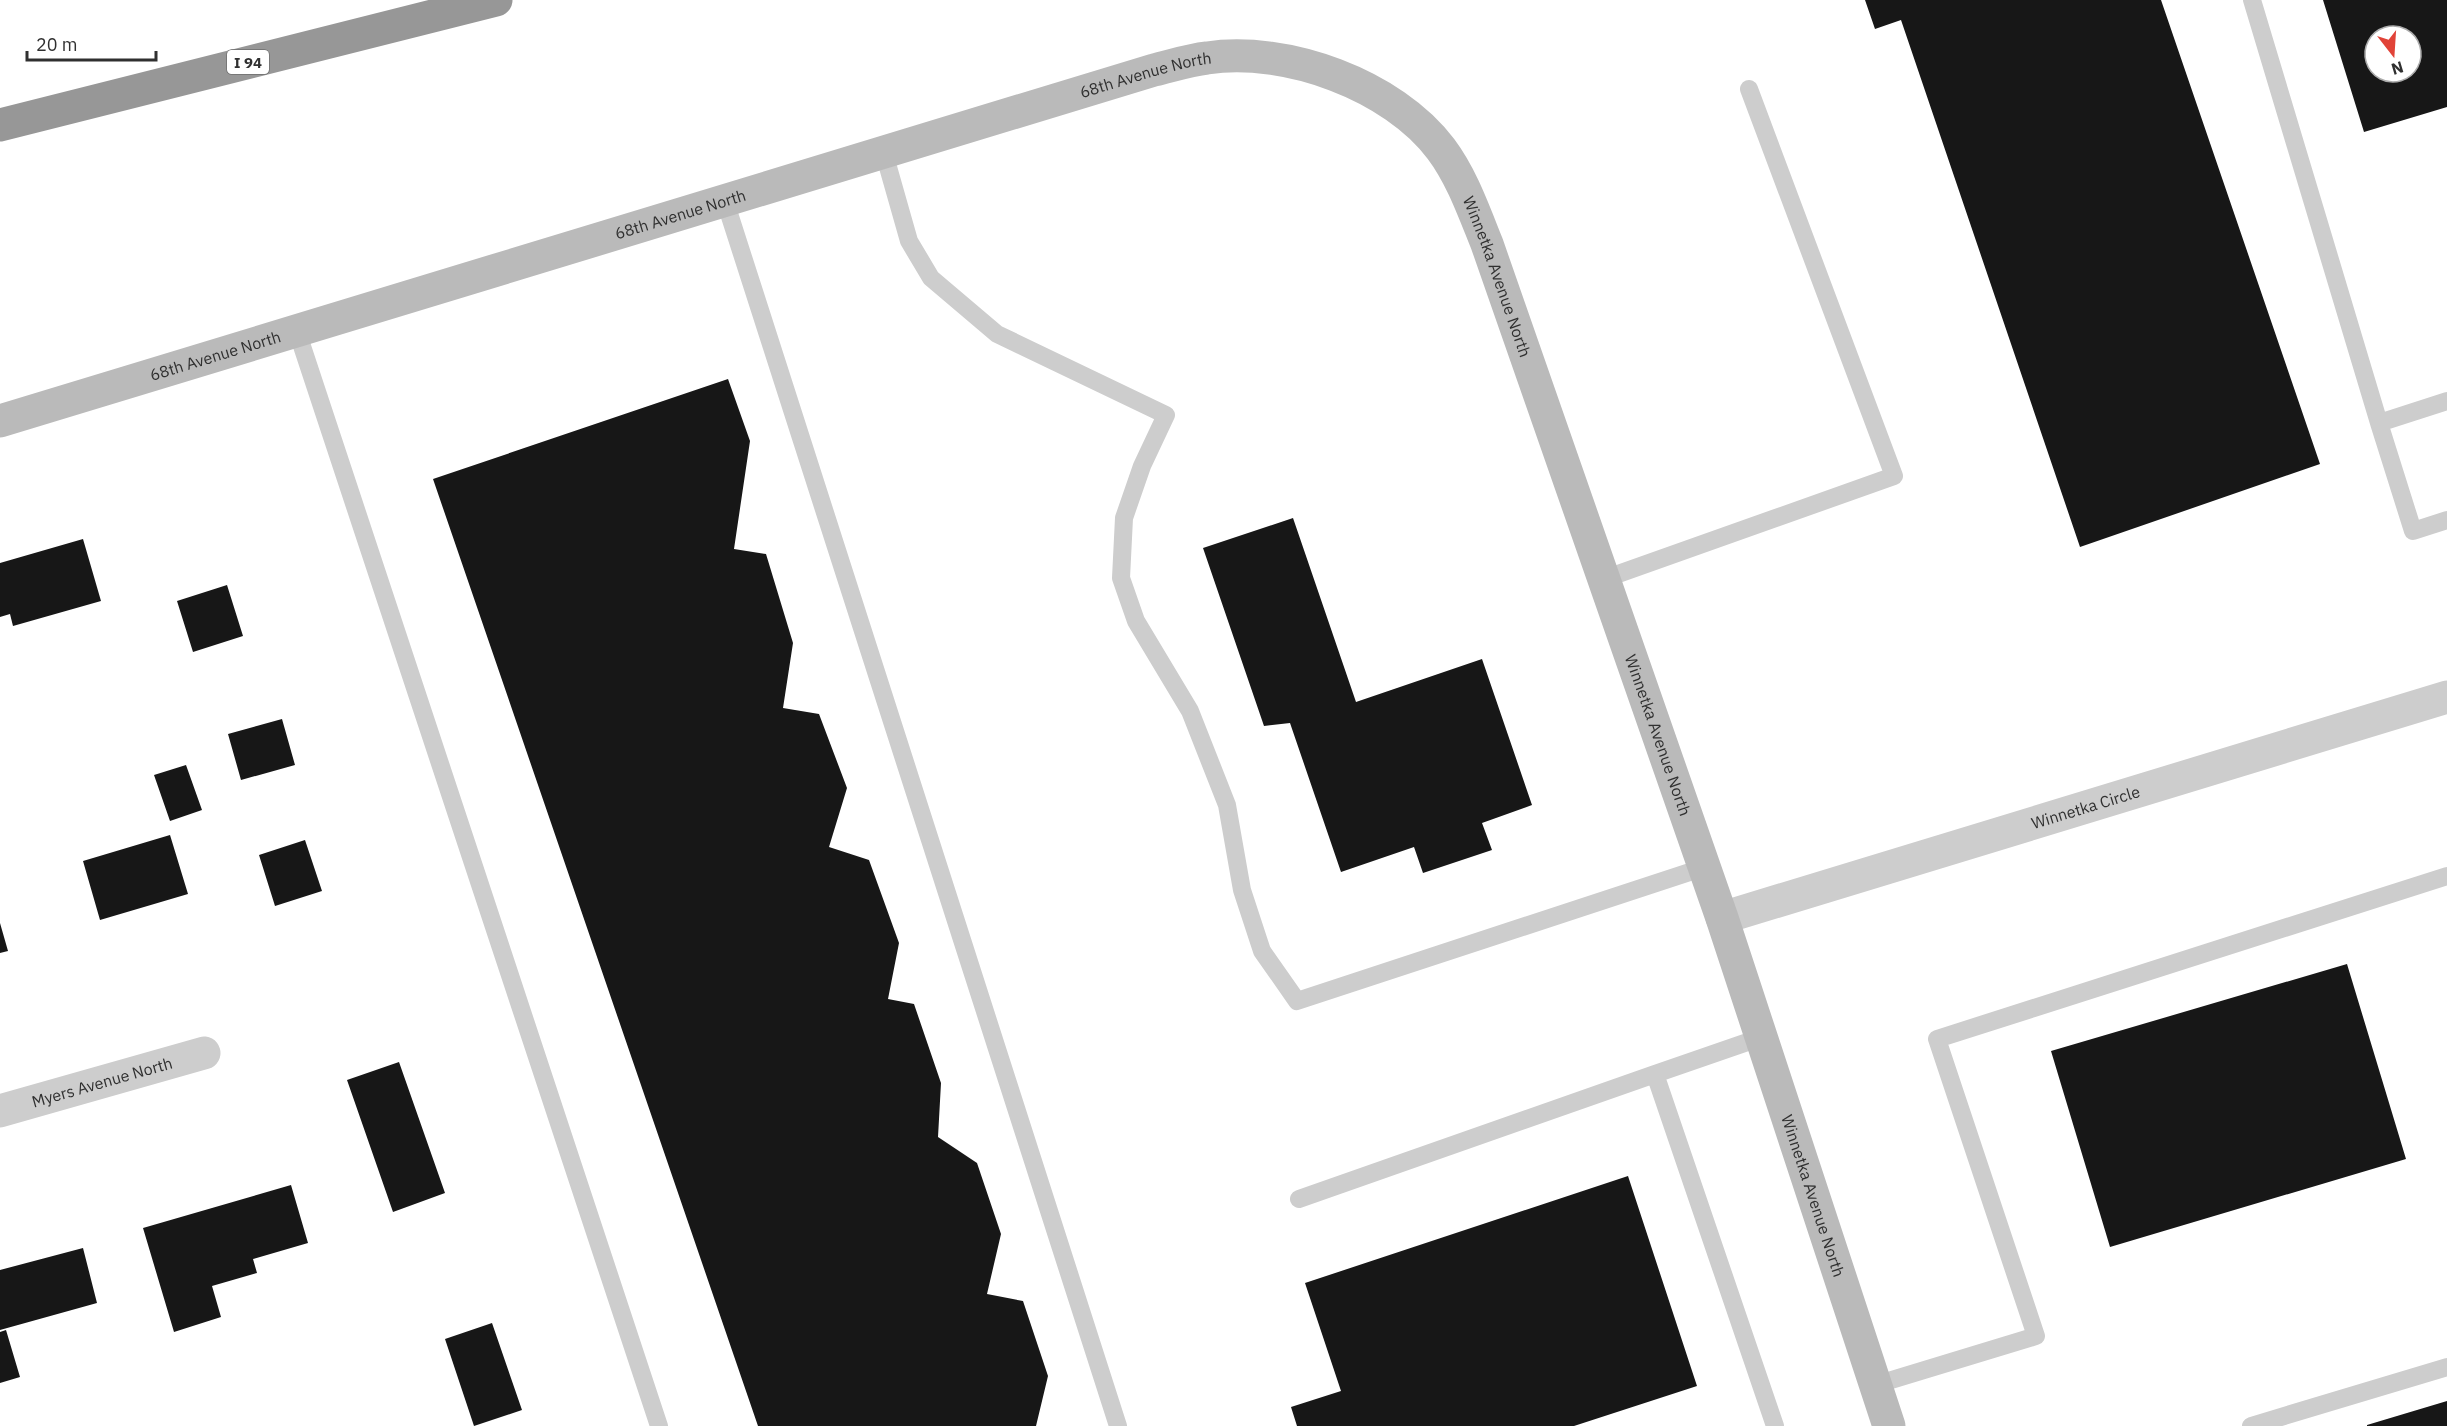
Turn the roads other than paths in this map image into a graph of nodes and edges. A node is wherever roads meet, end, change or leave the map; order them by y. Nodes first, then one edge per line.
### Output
1 (496, 0) edge
2 (2252, 0) edge
3 (1362, 86) joint
4 (1749, 89) dead end
5 (0, 125) edge
6 (884, 153) junction
7 (725, 201) junction
8 (297, 331) junction
9 (2447, 401) edge
10 (0, 421) edge
11 (2379, 423) junction
12 (2447, 520) edge
13 (1604, 579) junction
14 (2447, 697) edge
15 (1705, 867) junction
16 (2447, 876) edge
17 (1722, 918) junction
18 (1762, 1037) junction
19 (204, 1053) dead end
20 (1655, 1074) junction
21 (0, 1111) edge
22 (1299, 1199) dead end
23 (2447, 1367) edge
24 (1875, 1385) junction
25 (659, 1426) edge
26 (1118, 1426) edge
27 (1775, 1426) edge
28 (1889, 1426) edge
29 (2251, 1426) edge

1 - 5 highway, I 94
2 - 11 lane
3 - 6 street, 68th Avenue North
3 - 13 street, Winnetka Avenue North
4 - 13 lane
6 - 7 street, 68th Avenue North
6 - 15 lane
7 - 8 street, 68th Avenue North
7 - 26 lane
8 - 10 street, 68th Avenue North
8 - 25 lane
9 - 11 lane
11 - 12 lane
13 - 15 street, Winnetka Avenue North
14 - 17 street, Winnetka Circle
15 - 17 street, Winnetka Avenue North
16 - 24 lane
17 - 18 street, Winnetka Avenue North
18 - 20 lane
18 - 24 street, Winnetka Avenue North
19 - 21 street, Myers Avenue North
20 - 22 lane
20 - 27 lane
23 - 29 lane
24 - 28 street, Winnetka Avenue North

